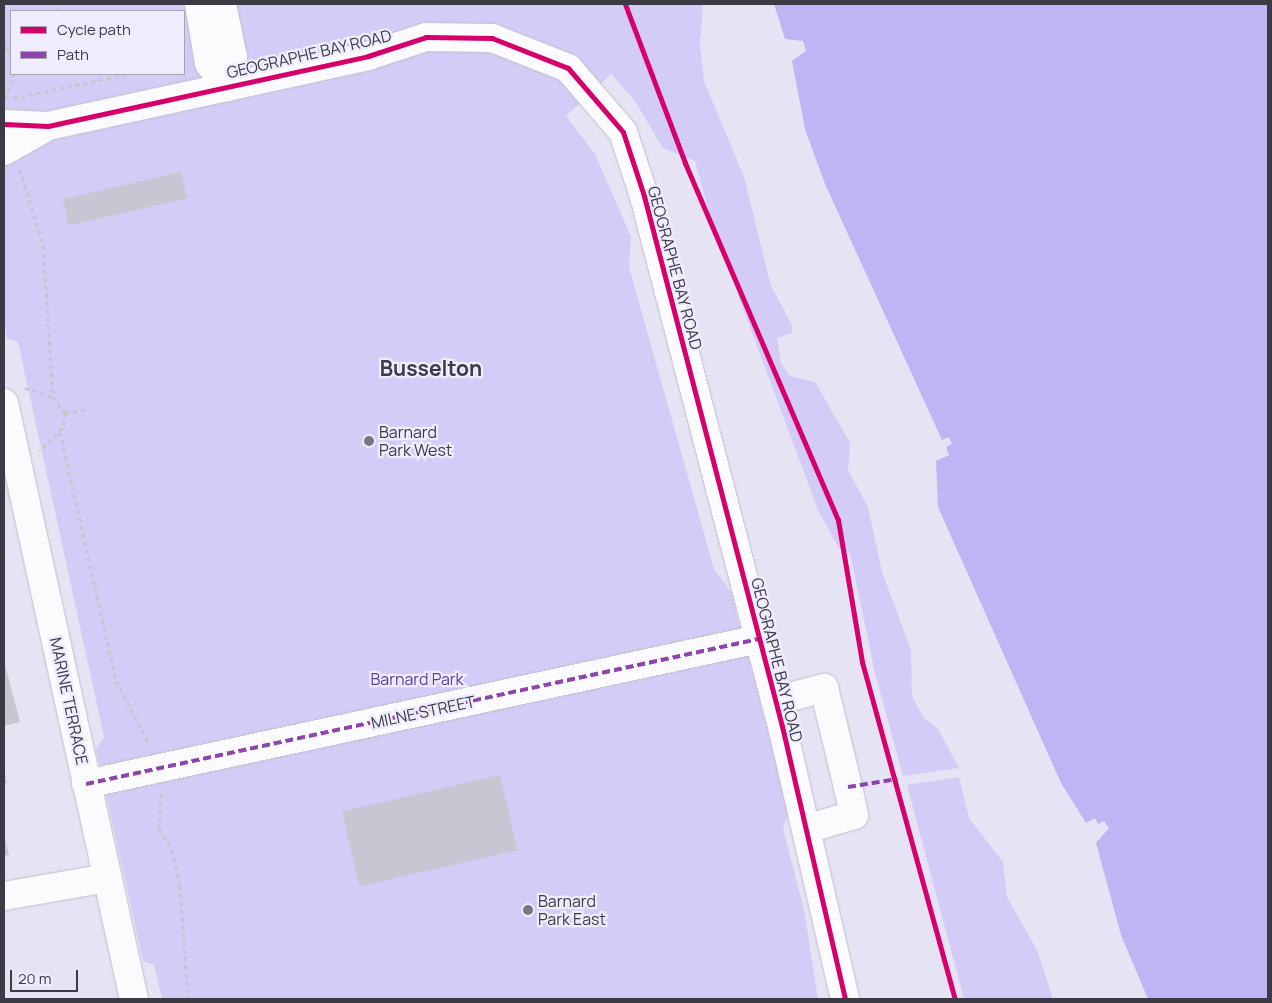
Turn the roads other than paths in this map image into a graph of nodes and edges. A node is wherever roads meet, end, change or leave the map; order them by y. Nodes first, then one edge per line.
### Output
1 (198, 4) edge
2 (222, 4) edge
3 (227, 87) junction
4 (5, 129) edge
5 (12, 394) edge
6 (759, 639) junction
7 (775, 701) junction
8 (86, 784) junction
9 (806, 828) junction
10 (107, 878) junction
11 (4, 896) edge
12 (134, 999) edge
13 (845, 999) edge

1 - 3 street
2 - 3 street
3 - 4 street, GEOGRAPHE BAY ROAD
3 - 6 street, GEOGRAPHE BAY ROAD
5 - 8 street, MARINE TERRACE
6 - 7 street, GEOGRAPHE BAY ROAD
6 - 8 street, MILNE STREET
7 - 9 street, GEOGRAPHE BAY ROAD
7 - 9 street
8 - 10 street, MARINE TERRACE
9 - 13 street, GEOGRAPHE BAY ROAD
10 - 11 street
10 - 12 street, MARINE TERRACE

